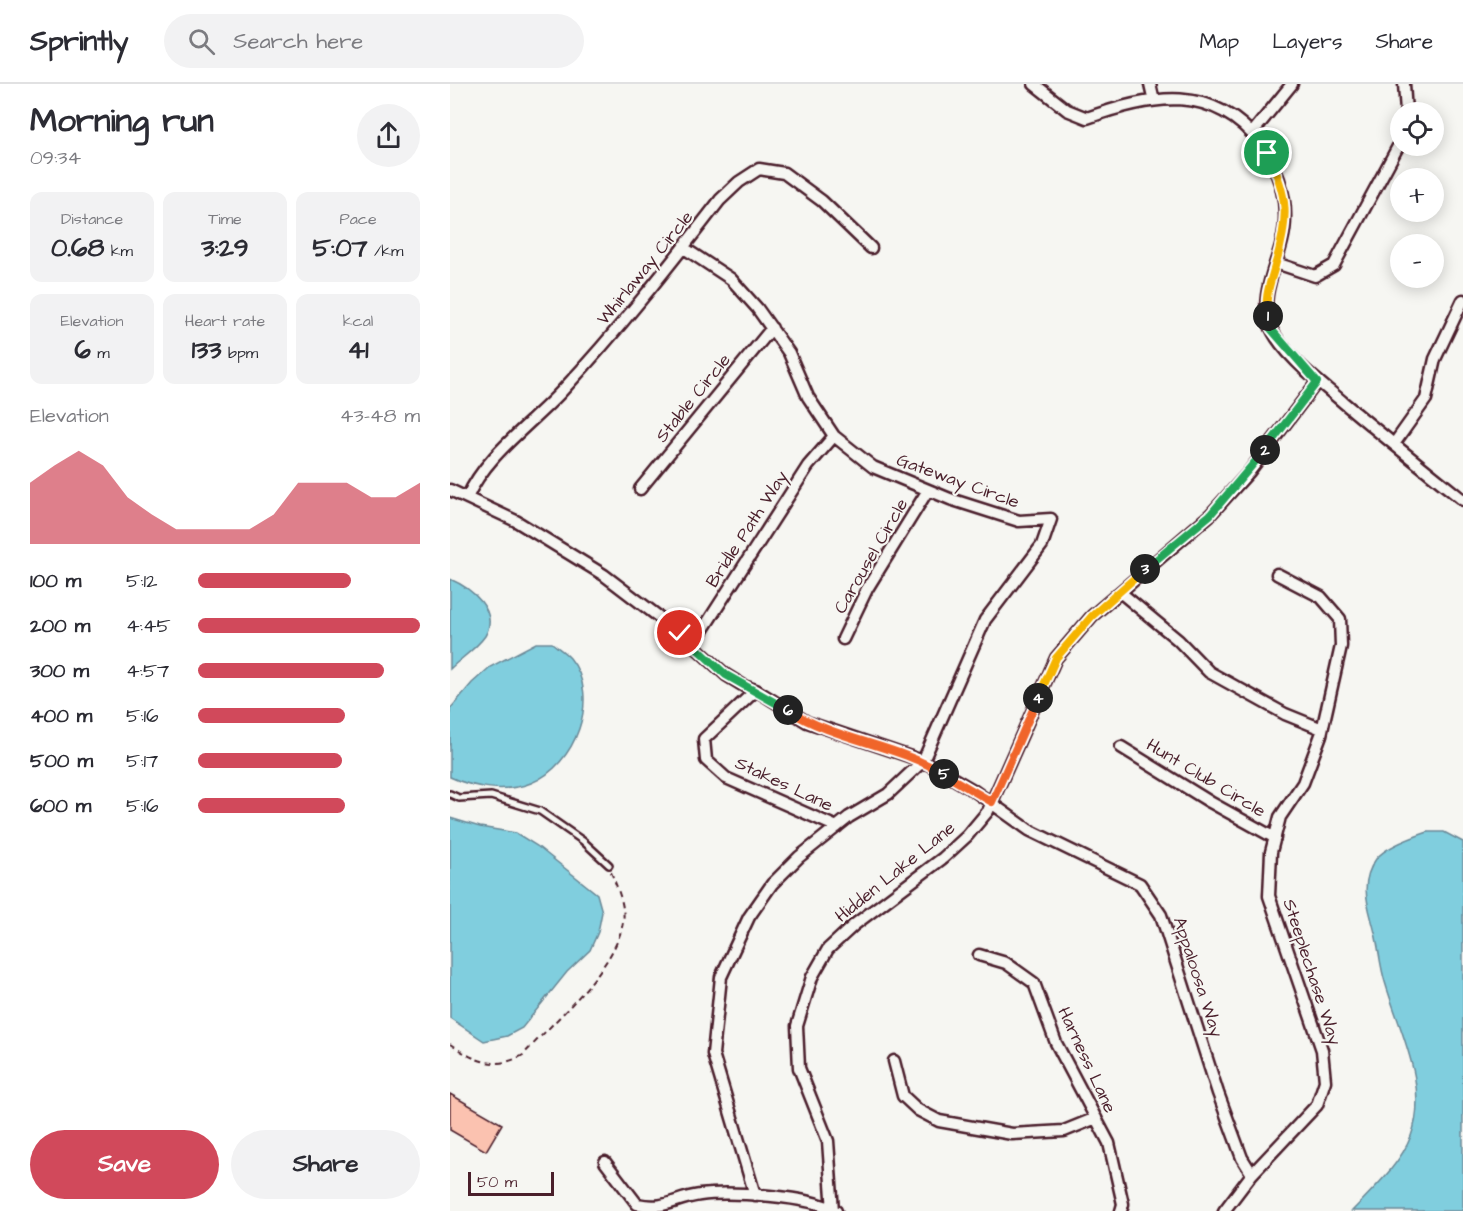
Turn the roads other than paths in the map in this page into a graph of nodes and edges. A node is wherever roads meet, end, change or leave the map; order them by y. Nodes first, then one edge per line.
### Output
1 (1034, 84) edge
2 (1150, 84) edge
3 (1292, 84) edge
4 (1404, 84) edge
5 (1153, 97) junction
6 (1405, 102) edge
7 (1253, 132) junction
8 (1393, 156) edge
9 (684, 248) junction
10 (871, 248) dead end
11 (1276, 263) junction
12 (1463, 300) edge
13 (772, 328) junction
14 (1317, 382) junction
15 (834, 436) junction
16 (1394, 444) junction
17 (640, 489) dead end
18 (450, 490) edge
19 (928, 490) junction
20 (466, 498) junction
21 (1463, 500) edge
22 (1277, 574) dead end
23 (1120, 592) junction
24 (843, 639) dead end
25 (693, 645) junction
26 (756, 690) junction
27 (1322, 729) junction
28 (1121, 747) dead end
29 (923, 761) junction
30 (450, 795) edge
31 (992, 802) junction
32 (837, 827) junction
33 (1275, 838) junction
34 (609, 865) road end
35 (979, 955) dead end
36 (894, 1061) dead end
37 (1096, 1118) junction
38 (604, 1162) dead end
39 (1252, 1174) junction
40 (754, 1195) junction
41 (834, 1210) edge
42 (1121, 1211) edge
43 (1224, 1211) edge

1 - 5 street
2 - 5 street
3 - 7 street
4 - 6 street
5 - 7 street
7 - 11 street
8 - 11 street
9 - 10 street, Whirlaway Circle
9 - 13 street, Gateway Circle
9 - 20 street, Whirlaway Circle
11 - 14 street
12 - 16 street
13 - 15 street, Gateway Circle
13 - 17 street, Stable Circle
14 - 16 street
14 - 23 street, Hidden Lake Lane
15 - 19 street, Gateway Circle
15 - 25 street, Bridle Path Way
16 - 21 street
18 - 20 street, Appaloosa Way
19 - 24 street, Carousel Circle
19 - 29 street, Gateway Circle
20 - 25 street, Appaloosa Way
22 - 27 street, Steeplechase Way
23 - 27 street
23 - 31 street, Hidden Lake Lane
25 - 26 street, Appaloosa Way
26 - 29 street, Appaloosa Way
26 - 32 street, Stakes Lane
27 - 33 street, Steeplechase Way
28 - 33 street, Hunt Club Circle
29 - 31 street, Appaloosa Way
29 - 32 street
30 - 34 lane
31 - 39 street, Appaloosa Way
31 - 41 street, Hidden Lake Lane
32 - 40 street
33 - 39 street, Steeplechase Way
35 - 37 street, Harness Lane
36 - 37 street
37 - 42 street, Harness Lane
38 - 40 street
39 - 43 street, Steeplechase Way
40 - 41 street

